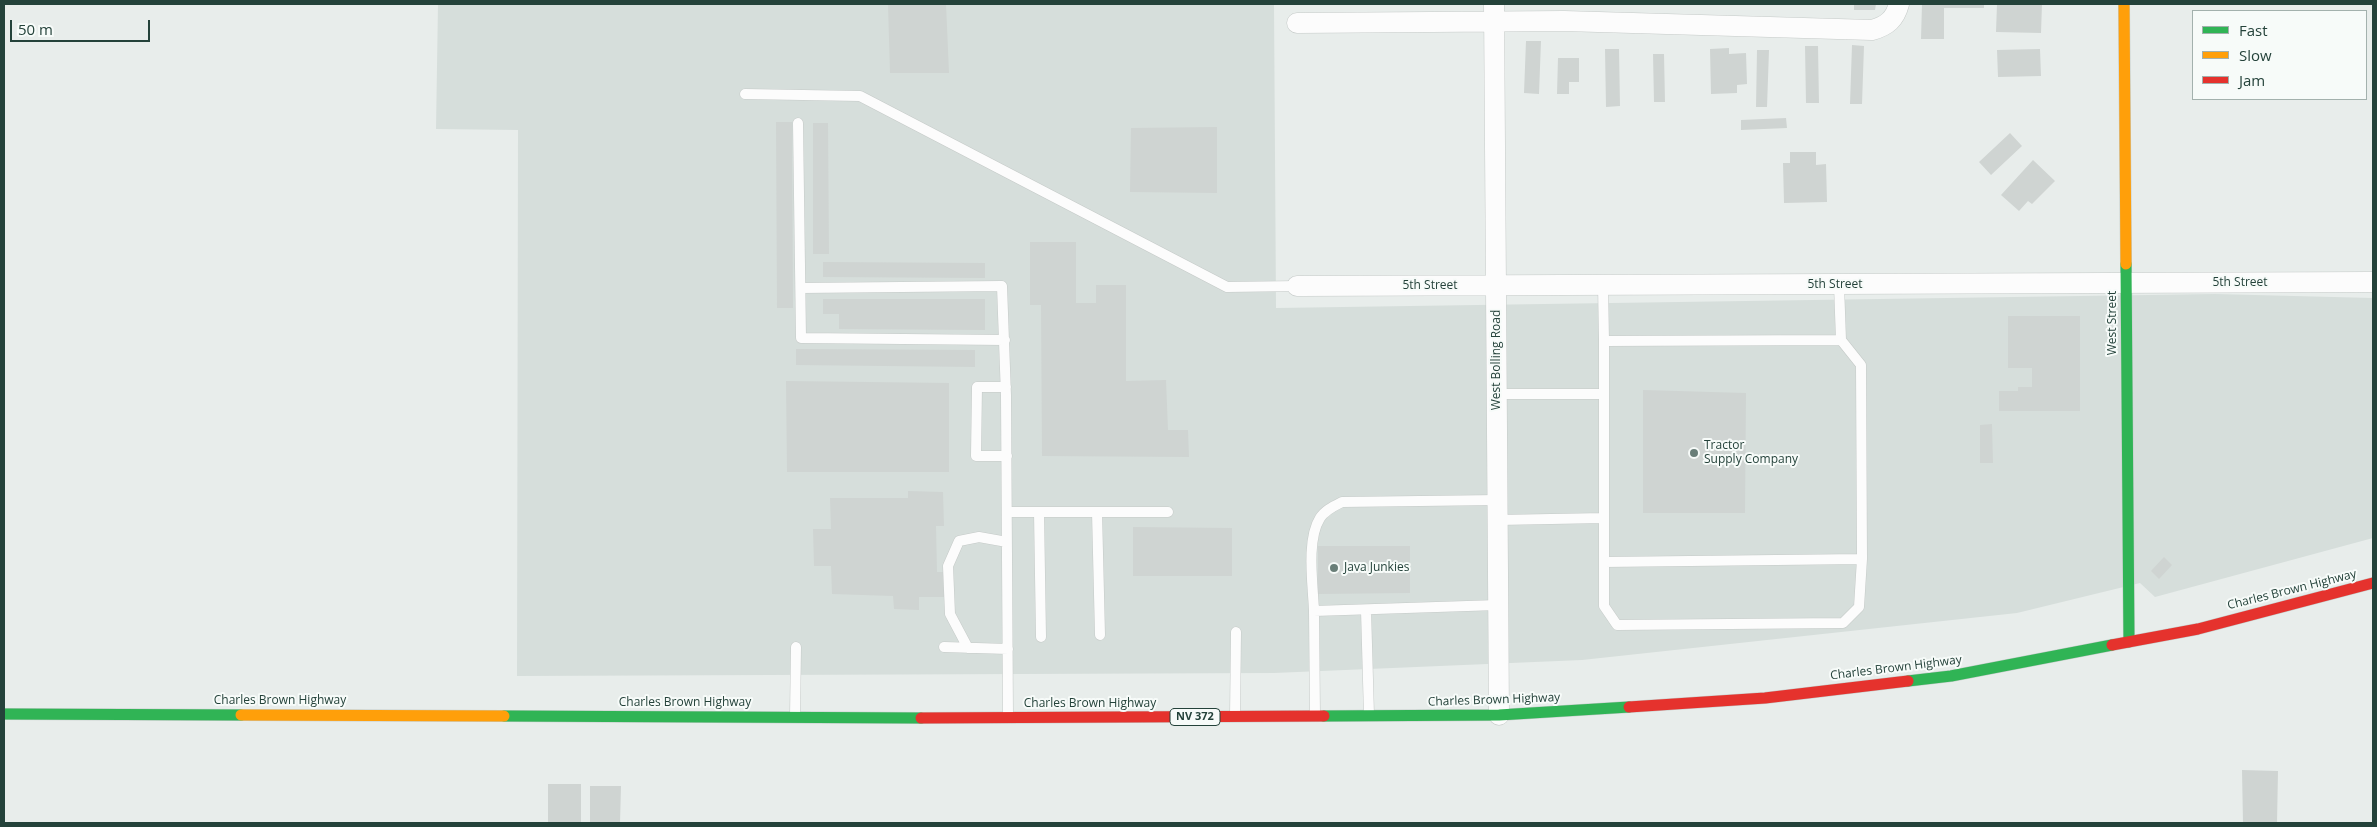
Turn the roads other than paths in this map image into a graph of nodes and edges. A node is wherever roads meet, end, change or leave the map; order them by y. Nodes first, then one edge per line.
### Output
1 (1899, 4) edge
2 (2124, 4) edge
3 (1494, 13) edge
4 (1297, 22) dead end
5 (745, 94) dead end
6 (798, 123) dead end
7 (2373, 282) edge
8 (2126, 283) junction
9 (1840, 284) junction
10 (1603, 285) junction
11 (1297, 286) joint
12 (1496, 286) junction
13 (801, 288) junction
14 (1005, 340) junction
15 (1841, 340) junction
16 (1604, 341) junction
17 (1006, 387) junction
18 (1497, 394) junction
19 (1604, 394) junction
20 (1007, 456) junction
21 (1498, 510) junction
22 (1007, 512) junction
23 (1039, 512) junction
24 (1097, 512) junction
25 (1168, 512) dead end
26 (1604, 518) junction
27 (1007, 542) junction
28 (1862, 559) junction
29 (1604, 562) junction
30 (2373, 583) edge
31 (1498, 605) junction
32 (1366, 610) junction
33 (1314, 611) junction
34 (1236, 632) dead end
35 (1100, 635) dead end
36 (1041, 637) dead end
37 (2129, 642) junction
38 (796, 646) dead end
39 (944, 647) dead end
40 (968, 648) junction
41 (1008, 649) junction
42 (4, 714) edge
43 (1315, 716) junction
44 (1370, 716) junction
45 (1499, 716) junction
46 (795, 717) junction
47 (1235, 717) junction
48 (1008, 718) junction

1 - 3 street
2 - 8 main road, West Street
3 - 4 street
3 - 12 street, West Bolling Road
5 - 11 lane
6 - 13 lane
7 - 8 street, 5th Street
8 - 9 street, 5th Street
8 - 37 main road, West Street
9 - 10 street, 5th Street
9 - 15 lane
10 - 12 street, 5th Street
10 - 16 lane
11 - 12 street, 5th Street
12 - 18 street, West Bolling Road
13 - 14 lane
13 - 14 lane
14 - 17 lane
15 - 16 lane
15 - 28 lane
16 - 19 lane
17 - 20 lane
17 - 20 lane
18 - 19 lane
18 - 21 street, West Bolling Road
19 - 26 lane
20 - 22 lane
21 - 26 lane
21 - 31 street, West Bolling Road
21 - 33 lane
22 - 23 lane
22 - 27 lane
23 - 24 lane
23 - 36 lane
24 - 25 lane
24 - 35 lane
26 - 29 lane
27 - 40 lane
27 - 41 lane
28 - 29 lane
28 - 29 lane
30 - 37 main road, Charles Brown Highway / NV 372
31 - 32 lane
31 - 45 street, West Bolling Road
32 - 33 lane
32 - 44 lane
33 - 43 lane
34 - 47 lane
37 - 45 main road, Charles Brown Highway / NV 372
38 - 46 lane
39 - 40 lane
40 - 41 lane
41 - 48 lane
42 - 46 main road, Charles Brown Highway / NV 372
43 - 44 main road, Charles Brown Highway / NV 372
43 - 47 main road, Charles Brown Highway / NV 372
44 - 45 main road, Charles Brown Highway / NV 372
46 - 48 main road, Charles Brown Highway / NV 372
47 - 48 main road, Charles Brown Highway / NV 372

